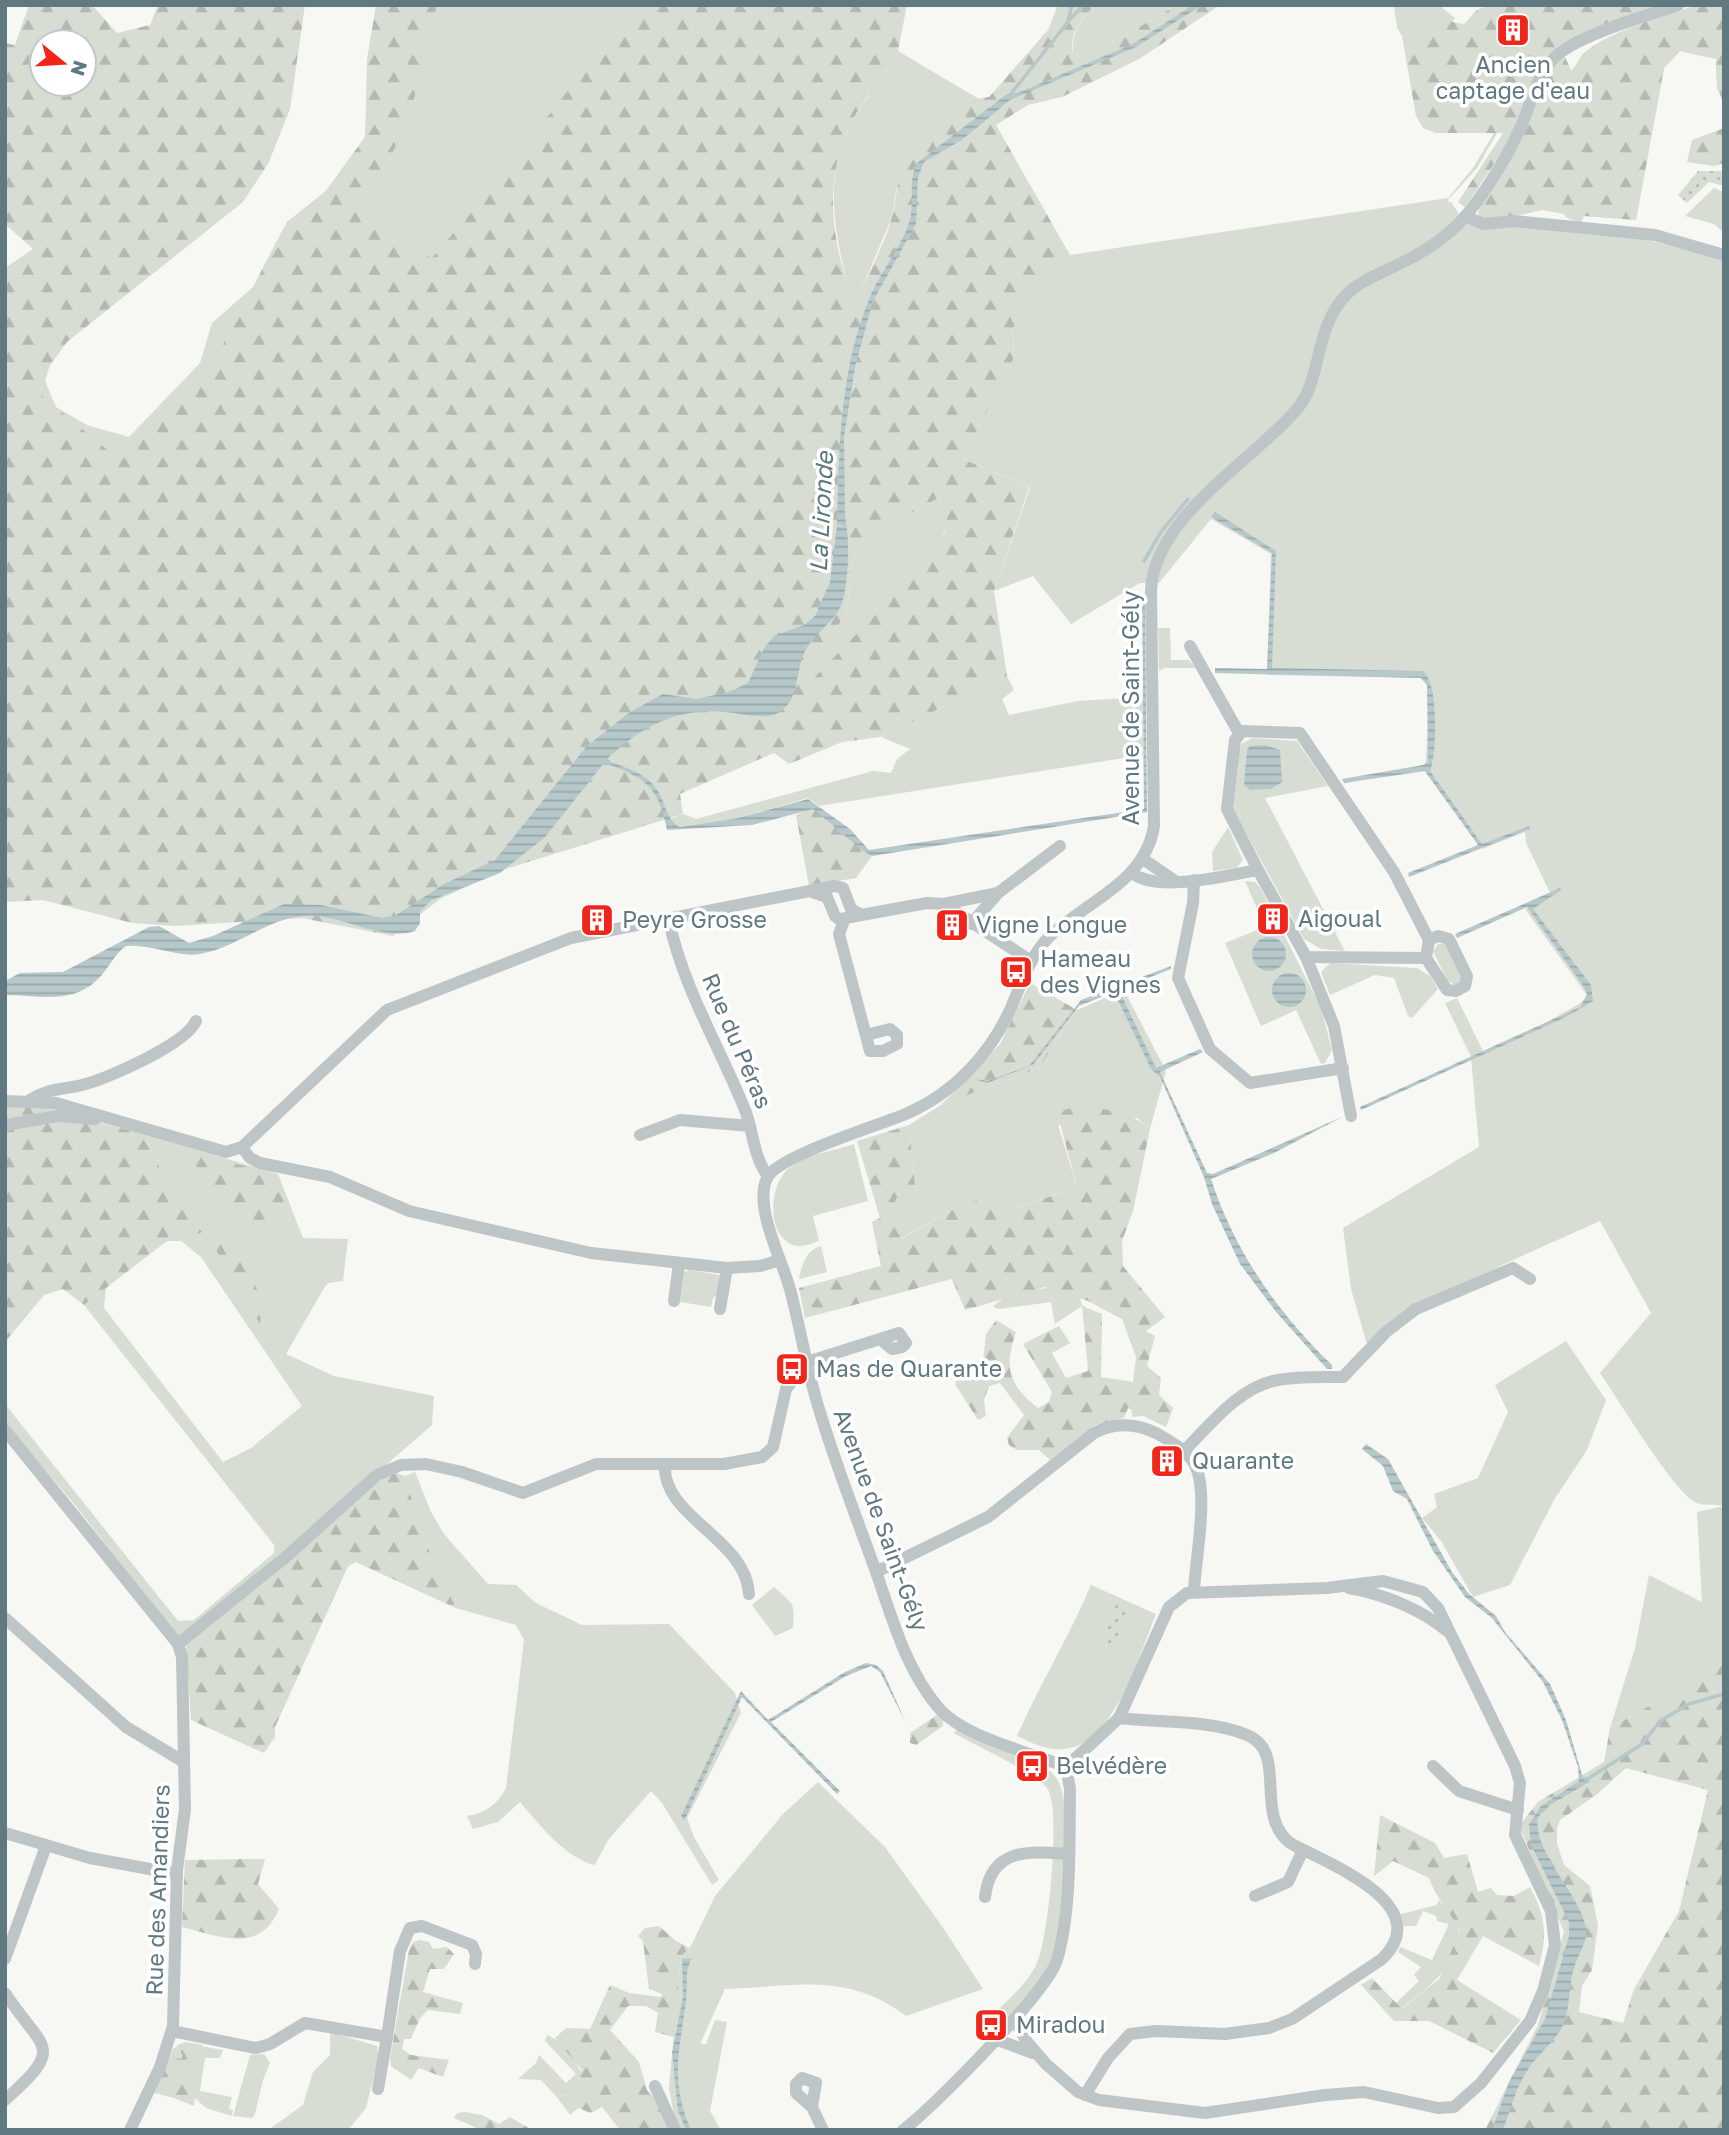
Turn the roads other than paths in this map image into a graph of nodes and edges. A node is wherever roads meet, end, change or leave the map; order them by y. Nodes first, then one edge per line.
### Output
1 (1678, 5) edge
2 (1465, 216) junction
3 (1724, 255) edge
4 (1190, 646) dead end
5 (1239, 733) junction
6 (1060, 846) dead end
7 (1143, 859) junction
8 (1258, 870) junction
9 (1131, 872) junction
10 (1194, 880) junction
11 (1175, 881) junction
12 (835, 886) junction
13 (811, 892) junction
14 (998, 893) junction
15 (827, 897) junction
16 (944, 904) junction
17 (860, 914) junction
18 (669, 921) junction
19 (842, 921) junction
20 (971, 924) junction
21 (1429, 940) junction
22 (1306, 957) junction
23 (1426, 958) junction
24 (1031, 961) junction
25 (196, 1021) dead end
26 (866, 1035) dead end
27 (1343, 1068) junction
28 (30, 1100) junction
29 (5, 1101) edge
30 (1351, 1116) dead end
31 (114, 1120) junction
32 (5, 1125) edge
33 (750, 1126) junction
34 (640, 1135) dead end
35 (242, 1147) junction
36 (768, 1175) junction
37 (780, 1259) junction
38 (679, 1264) junction
39 (727, 1268) junction
40 (1530, 1279) dead end
41 (674, 1301) dead end
42 (720, 1309) dead end
43 (880, 1339) dead end
44 (807, 1362) junction
45 (5, 1430) edge
46 (1184, 1451) junction
47 (665, 1464) junction
48 (876, 1572) junction
49 (1343, 1587) junction
50 (1194, 1592) junction
51 (749, 1594) dead end
52 (5, 1618) edge
53 (1452, 1636) junction
54 (178, 1644) junction
55 (1119, 1718) junction
56 (184, 1762) junction
57 (1433, 1766) dead end
58 (1066, 1767) junction
59 (1518, 1810) junction
60 (5, 1833) edge
61 (46, 1846) junction
62 (1303, 1850) junction
63 (1068, 1854) junction
64 (177, 1874) junction
65 (1255, 1896) dead end
66 (985, 1897) dead end
67 (5, 1959) edge
68 (475, 1964) dead end
69 (5, 1993) edge
70 (1014, 2019) junction
71 (172, 2031) junction
72 (387, 2037) junction
73 (995, 2039) junction
74 (1039, 2057) junction
75 (655, 2085) dead end
76 (378, 2089) dead end
77 (1085, 2095) junction
78 (5, 2100) edge
79 (812, 2107) dead end
80 (130, 2130) edge
81 (675, 2130) edge
82 (822, 2130) edge
83 (903, 2130) edge

1 - 2 street, Avenue de Saint-Gély
2 - 3 street
2 - 7 street, Avenue de Saint-Gély
4 - 5 street
5 - 8 street
5 - 21 street
6 - 14 street
7 - 9 street, Avenue de Saint-Gély
7 - 11 street
8 - 10 street
8 - 22 street
9 - 11 street
9 - 24 street, Avenue de Saint-Gély
10 - 11 street
10 - 27 street
12 - 13 street
12 - 15 street
12 - 17 street
13 - 15 street
13 - 18 street
14 - 16 street
14 - 20 street
15 - 19 street
16 - 17 street
16 - 20 street
17 - 19 street
18 - 33 street, Rue du Péras
18 - 35 street
19 - 26 street
20 - 24 street
21 - 23 street
21 - 23 street
22 - 23 street
22 - 27 street
24 - 36 street, Avenue de Saint-Gély
25 - 28 street
27 - 30 street
28 - 29 street
28 - 31 street
31 - 32 street
31 - 35 street
33 - 34 street
33 - 36 street, Rue du Péras
35 - 38 street
36 - 37 street, Avenue de Saint-Gély
37 - 39 street
37 - 44 street, Avenue de Saint-Gély
38 - 39 street
38 - 41 street
39 - 42 street
40 - 46 street
43 - 44 street
44 - 47 street
44 - 48 street, Avenue de Saint-Gély
45 - 54 street
46 - 48 street
46 - 50 street
47 - 51 street
47 - 54 street
48 - 58 street, Avenue de Saint-Gély
49 - 50 street
49 - 53 street
49 - 53 street
50 - 55 street
52 - 56 street
53 - 59 street
54 - 56 street, Rue des Amandiers
55 - 58 street
55 - 62 street
56 - 64 street, Rue des Amandiers
57 - 59 street
58 - 63 street
59 - 77 street
60 - 61 street
61 - 64 street
61 - 67 street
62 - 65 street
62 - 77 street
63 - 66 street
63 - 70 street
64 - 71 street, Rue des Amandiers
68 - 72 street
69 - 78 street
70 - 73 street
70 - 74 street
71 - 72 street
71 - 80 street, Rue des Amandiers
72 - 76 street
73 - 74 street
73 - 83 street
74 - 77 street
75 - 81 street
79 - 82 street

